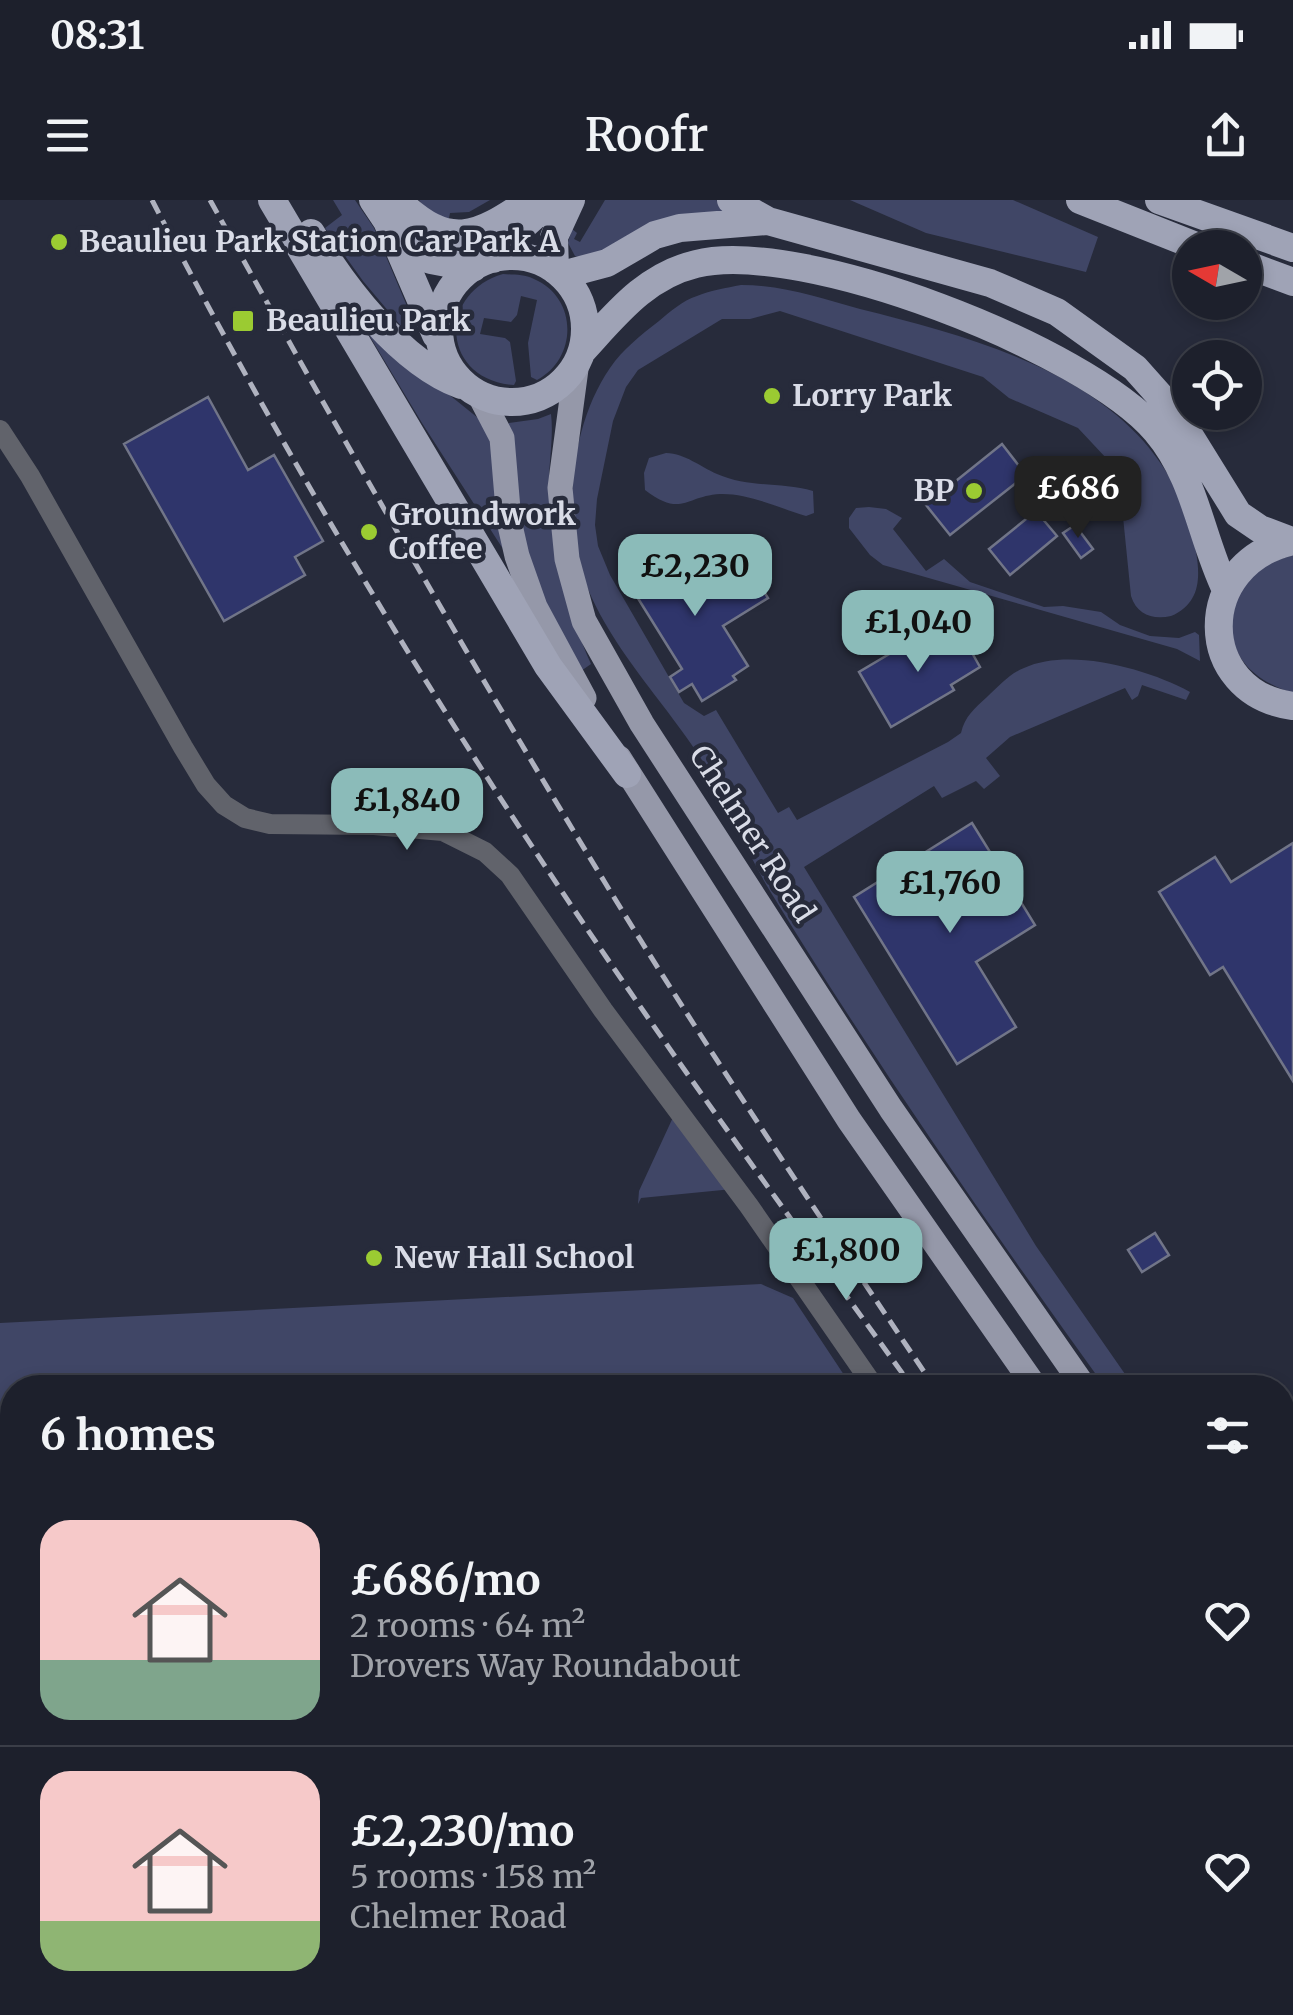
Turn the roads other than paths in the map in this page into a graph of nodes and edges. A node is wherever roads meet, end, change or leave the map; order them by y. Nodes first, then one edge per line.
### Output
1 (272, 200) edge
2 (290, 200) edge
3 (530, 200) edge
4 (550, 200) edge
5 (570, 200) edge
6 (732, 200) edge
7 (1080, 200) edge
8 (1160, 200) edge
9 (386, 207) edge
10 (768, 221) junction
11 (1172, 236) edge
12 (1293, 248) edge
13 (483, 264) junction
14 (1262, 270) edge
15 (559, 272) junction
16 (1293, 282) edge
17 (438, 341) junction
18 (580, 359) junction
19 (470, 390) junction
20 (0, 430) edge
21 (1292, 541) edge
22 (1226, 590) junction
23 (1293, 706) edge
24 (628, 774) junction
25 (866, 1375) edge
26 (1027, 1375) edge
27 (1076, 1375) edge

1 - 24 highway
2 - 19 highway
3 - 9 highway
4 - 13 highway
5 - 15 highway
6 - 10 highway
7 - 11 highway
8 - 12 highway
9 - 13 highway
9 - 17 highway
10 - 15 highway
10 - 21 highway
13 - 15 highway
13 - 17 highway
14 - 16 highway
15 - 18 highway
17 - 19 highway
18 - 19 highway
18 - 22 highway
18 - 27 main road, Chelmer Road
19 - 24 main road
20 - 25 street
21 - 22 highway
22 - 23 highway
24 - 26 main road

